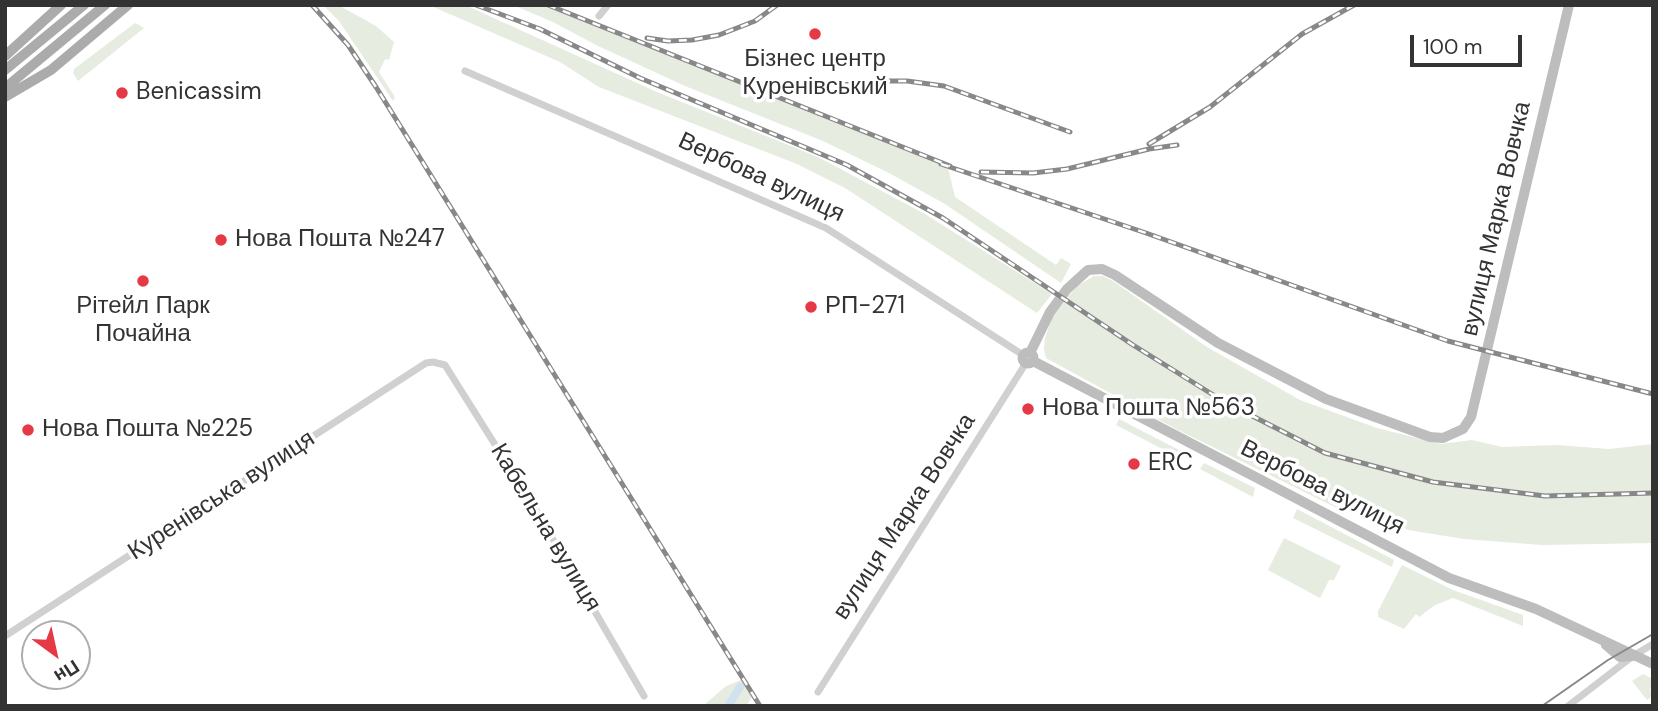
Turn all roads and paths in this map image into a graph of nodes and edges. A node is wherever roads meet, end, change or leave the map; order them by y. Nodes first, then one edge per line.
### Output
1 (61, 5) edge
2 (84, 5) edge
3 (105, 5) edge
4 (128, 5) edge
5 (608, 5) edge
6 (1569, 5) edge
7 (599, 16) dead end
8 (5, 56) edge
9 (5, 70) edge
10 (465, 71) dead end
11 (5, 88) edge
12 (5, 97) edge
13 (1028, 358) junction
14 (440, 363) joint
15 (5, 636) edge
16 (1653, 645) edge
17 (1633, 656) junction
18 (1653, 664) edge
19 (818, 692) dead end
20 (644, 696) dead end
21 (1568, 706) edge

1 - 8 main road
2 - 9 main road
3 - 11 main road
4 - 12 main road
5 - 7 street
6 - 13 main road, вулиця Марка Вовчка
10 - 13 street, Вербова вулиця
13 - 17 main road, Вербова вулиця
13 - 19 street, вулиця Марка Вовчка
14 - 15 street, Куренівська вулиця
14 - 20 street, Кабельна вулиця
16 - 17 street
17 - 18 main road, Вербова вулиця
17 - 21 street

